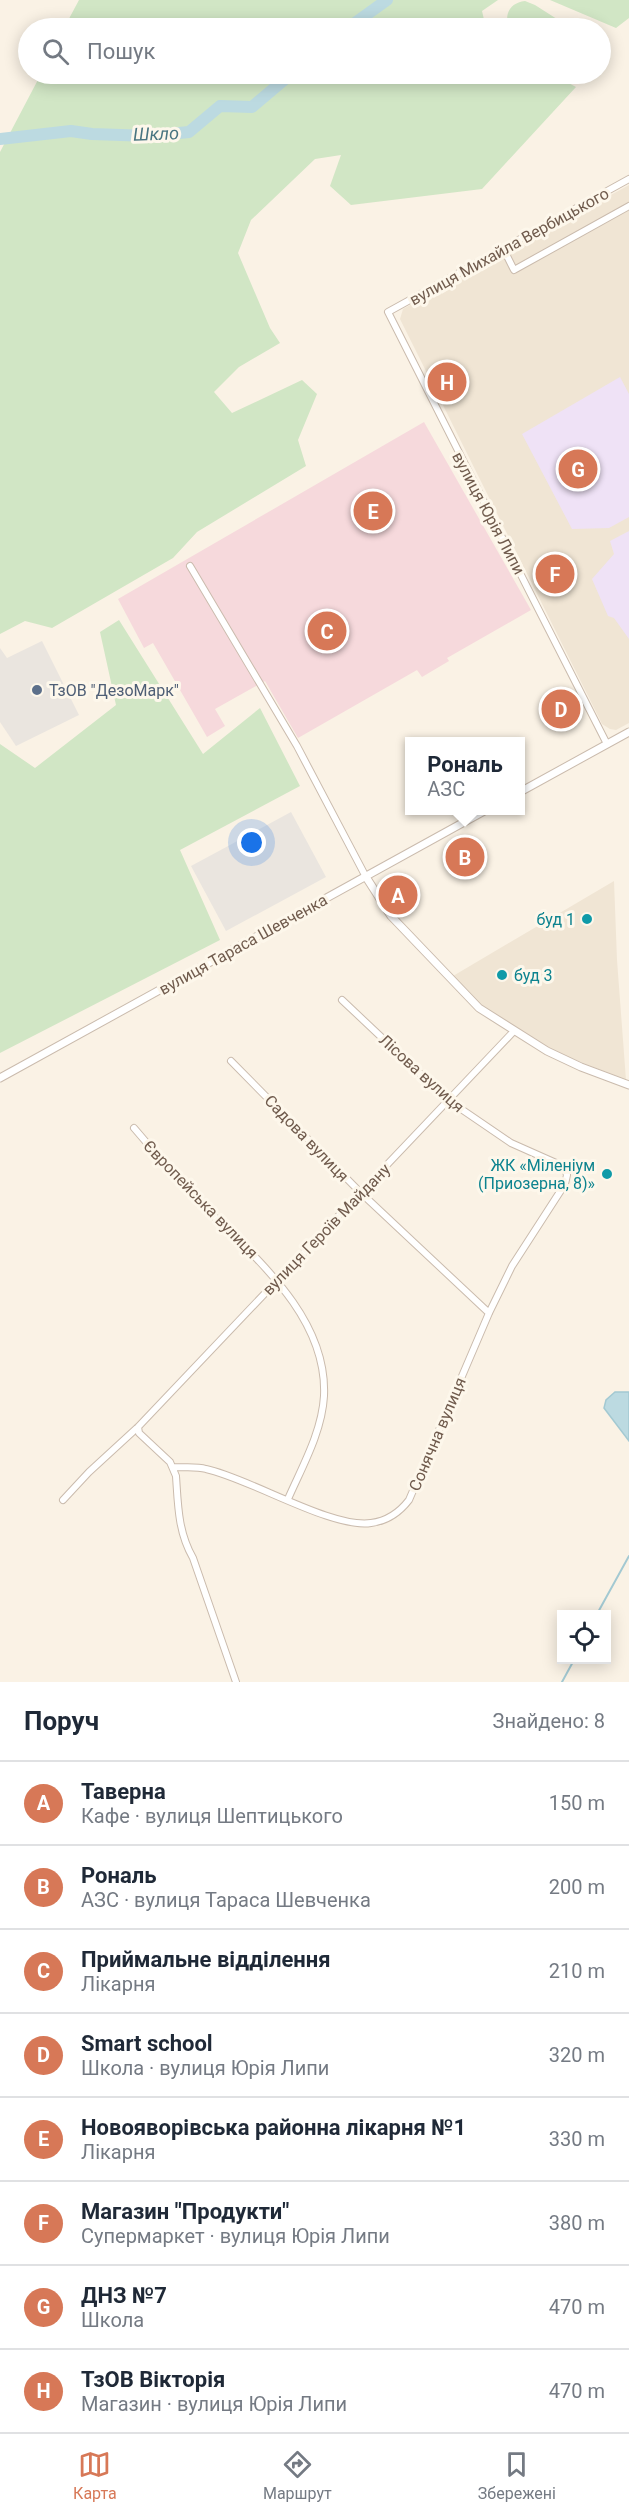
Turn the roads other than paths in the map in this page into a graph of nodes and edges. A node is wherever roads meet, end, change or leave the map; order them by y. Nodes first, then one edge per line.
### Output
1 (629, 179) edge
2 (629, 206) edge
3 (503, 248) junction
4 (388, 312) joint
5 (190, 566) dead end
6 (629, 732) edge
7 (607, 744) junction
8 (525, 789) edge
9 (477, 815) edge
10 (366, 877) junction
11 (342, 1000) dead end
12 (514, 1031) junction
13 (231, 1061) dead end
14 (0, 1078) edge
15 (629, 1085) edge
16 (448, 1100) junction
17 (134, 1128) dead end
18 (567, 1176) joint
19 (360, 1192) junction
20 (275, 1282) junction
21 (489, 1313) junction
22 (138, 1427) junction
23 (173, 1467) junction
24 (288, 1499) junction
25 (63, 1500) dead end
26 (236, 1682) edge

1 - 3 street, вулиця Михайла Вербицького
2 - 3 street
3 - 4 street, вулиця Михайла Вербицького
4 - 7 street, вулиця Юрія Липи
5 - 10 street
6 - 7 street
7 - 8 street
9 - 10 street, вулиця Тараса Шевченка
10 - 12 street
10 - 14 street, вулиця Тараса Шевченка
11 - 16 street, Лісова вулиця
12 - 15 street
12 - 16 street, вулиця Героїв Майдану
13 - 19 street, Садова вулиця
16 - 18 street, Лісова вулиця
16 - 19 street, вулиця Героїв Майдану
17 - 20 street, Європейська вулиця
18 - 21 street, Сонячна вулиця
19 - 20 street, вулиця Героїв Майдану
19 - 21 street, Садова вулиця
20 - 22 street, вулиця Героїв Майдану
20 - 24 street, Європейська вулиця
21 - 24 street, Сонячна вулиця
22 - 23 street
22 - 25 street, вулиця Героїв Майдану
23 - 24 street, Сонячна вулиця
23 - 26 street

